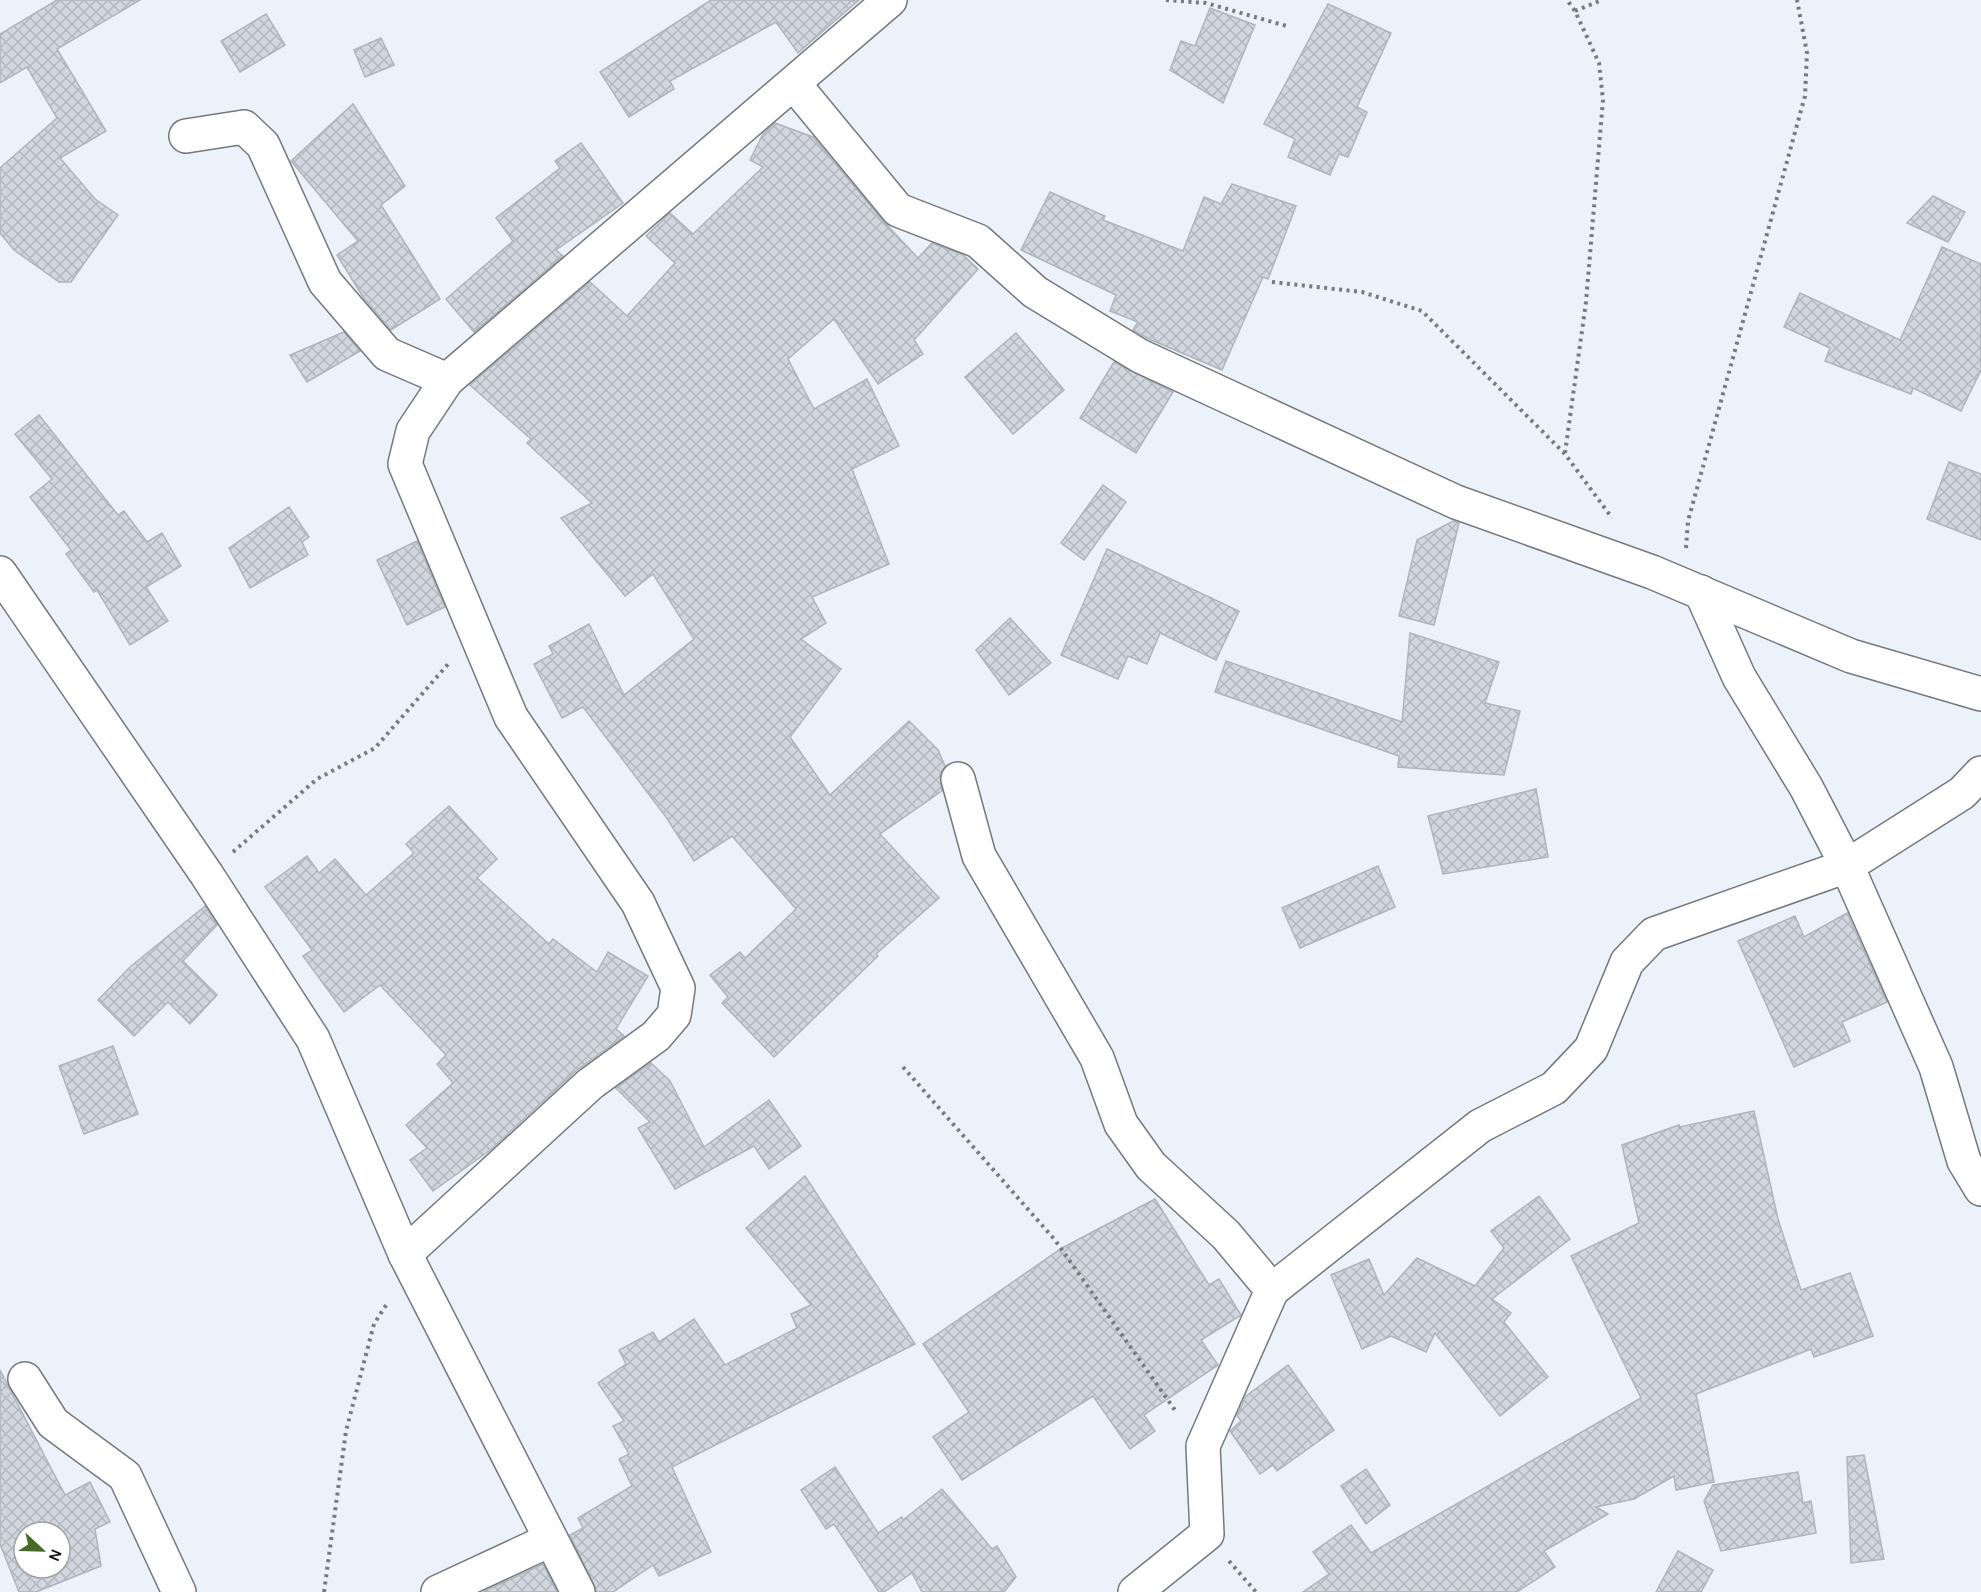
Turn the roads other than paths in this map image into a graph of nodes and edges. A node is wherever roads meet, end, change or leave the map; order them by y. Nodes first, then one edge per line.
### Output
1 (890, 0) edge
2 (794, 84) junction
3 (186, 136) dead end
4 (447, 380) junction
5 (0, 573) edge
6 (1692, 588) junction
7 (1981, 694) edge
8 (1981, 773) edge
9 (958, 779) dead end
10 (1847, 866) junction
11 (1981, 1189) edge
12 (408, 1259) junction
13 (1272, 1290) junction
14 (25, 1379) dead end
15 (550, 1540) junction
16 (179, 1592) edge
17 (438, 1592) edge
18 (578, 1592) edge
19 (1135, 1592) edge

1 - 2 street
2 - 4 street
2 - 6 street
3 - 4 street
4 - 12 street
5 - 12 street
6 - 7 street
6 - 10 street
8 - 10 street
9 - 13 street
10 - 11 street
10 - 13 street
12 - 15 street
13 - 19 street
14 - 16 street
15 - 17 street
15 - 18 street

